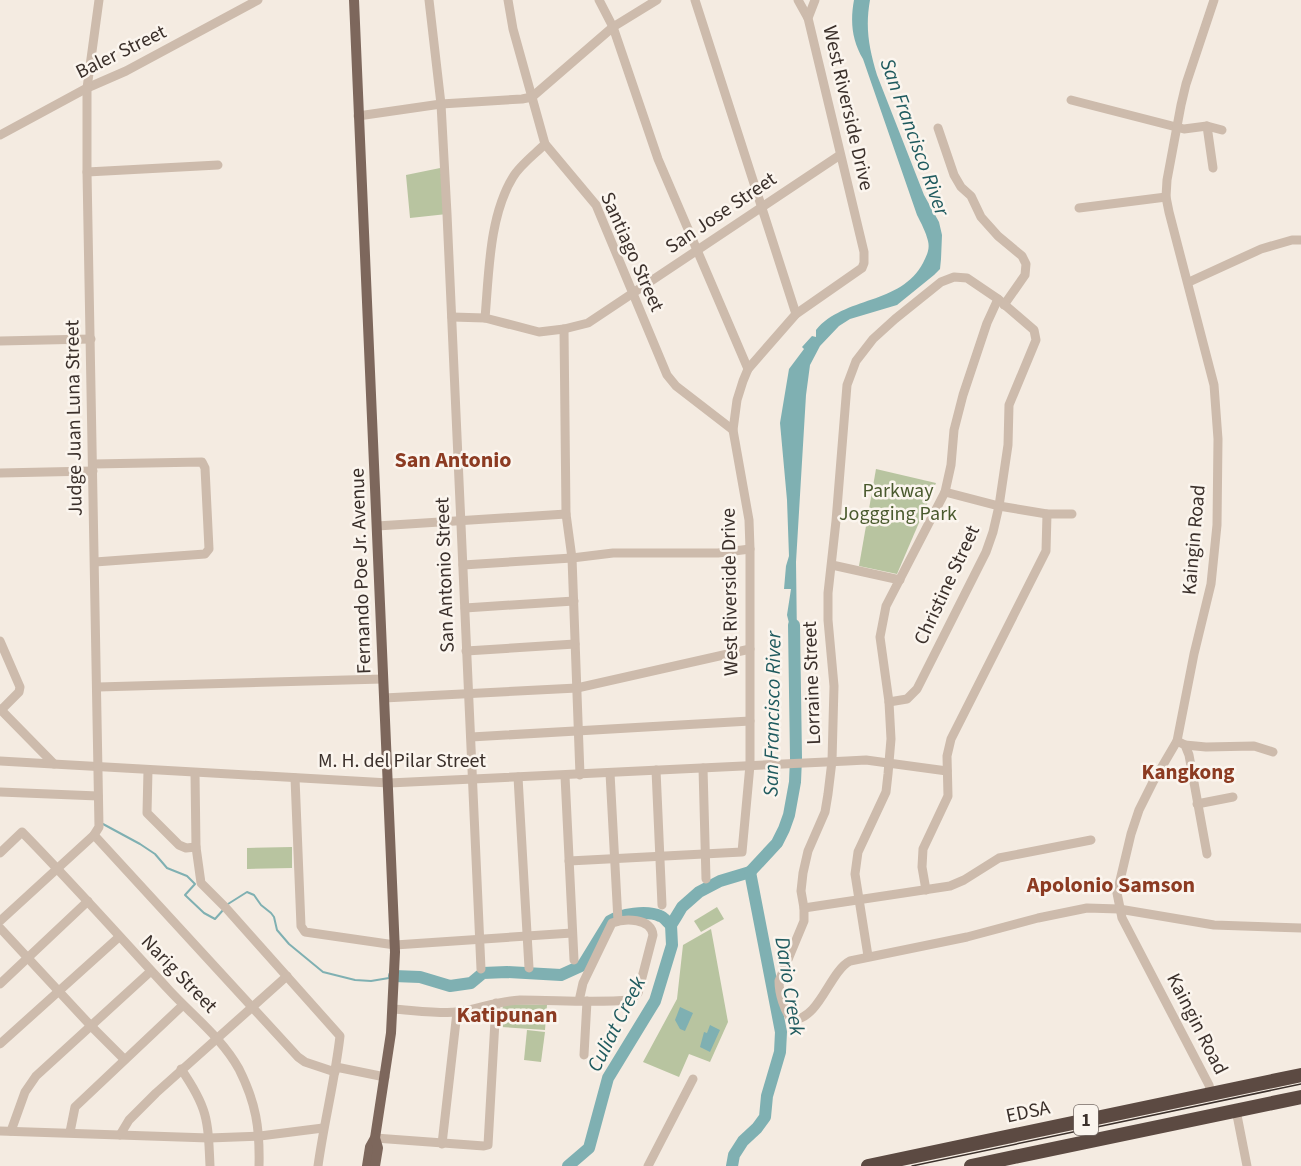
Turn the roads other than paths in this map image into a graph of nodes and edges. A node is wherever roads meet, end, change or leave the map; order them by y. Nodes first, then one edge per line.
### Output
1 (99, 0) edge
2 (258, 0) edge
3 (354, 0) edge
4 (429, 0) edge
5 (508, 0) edge
6 (599, 0) edge
7 (657, 0) edge
8 (695, 0) edge
9 (798, 0) edge
10 (815, 0) edge
11 (1214, 0) edge
12 (808, 18) junction
13 (613, 27) junction
14 (87, 88) junction
15 (532, 97) junction
16 (1071, 100) dead end
17 (441, 104) junction
18 (358, 116) junction
19 (1207, 126) junction
20 (1177, 127) junction
21 (938, 128) dead end
22 (1222, 130) dead end
23 (0, 135) edge
24 (545, 144) junction
25 (840, 155) junction
26 (218, 165) dead end
27 (1213, 168) dead end
28 (87, 172) junction
29 (1166, 197) junction
30 (761, 206) junction
31 (1079, 208) dead end
32 (1301, 240) edge
33 (698, 251) junction
34 (1189, 282) junction
35 (632, 294) junction
36 (1001, 302) junction
37 (796, 314) junction
38 (452, 317) junction
39 (484, 318) junction
40 (564, 329) junction
41 (90, 339) junction
42 (0, 341) edge
43 (748, 369) junction
44 (733, 430) junction
45 (93, 468) junction
46 (0, 473) edge
47 (945, 492) junction
48 (999, 506) junction
49 (566, 514) junction
50 (1047, 514) junction
51 (1072, 514) dead end
52 (461, 521) junction
53 (377, 526) junction
54 (750, 549) junction
55 (572, 558) junction
56 (95, 562) junction
57 (463, 565) junction
58 (832, 565) junction
59 (900, 580) junction
60 (574, 601) junction
61 (465, 608) junction
62 (0, 641) edge
63 (575, 644) junction
64 (750, 649) junction
65 (466, 651) junction
66 (383, 679) junction
67 (98, 687) junction
68 (577, 688) junction
69 (468, 694) junction
70 (384, 698) junction
71 (889, 702) junction
72 (0, 709) edge
73 (750, 721) junction
74 (579, 731) junction
75 (471, 737) junction
76 (1181, 743) junction
77 (1272, 752) dead end
78 (0, 761) edge
79 (832, 761) junction
80 (889, 763) junction
81 (54, 764) junction
82 (750, 765) junction
83 (98, 767) junction
84 (703, 768) junction
85 (148, 770) junction
86 (657, 770) junction
87 (947, 771) junction
88 (195, 773) junction
89 (610, 773) junction
90 (580, 775) junction
91 (565, 776) junction
92 (518, 777) junction
93 (295, 778) junction
94 (474, 779) junction
95 (389, 783) junction
96 (0, 792) edge
97 (98, 796) junction
98 (1233, 797) dead end
99 (1197, 804) junction
100 (94, 835) junction
101 (1091, 840) dead end
102 (196, 847) junction
103 (0, 853) edge
104 (705, 854) junction
105 (1207, 854) dead end
106 (660, 856) junction
107 (615, 859) junction
108 (569, 861) junction
109 (58, 868) junction
110 (706, 879) dead end
111 (926, 890) junction
112 (860, 899) junction
113 (88, 901) junction
114 (662, 905) dead end
115 (804, 908) junction
116 (1119, 909) junction
117 (618, 917) junction
118 (0, 921) edge
119 (0, 928) edge
120 (1301, 928) edge
121 (573, 933) junction
122 (526, 936) junction
123 (119, 937) junction
124 (480, 940) junction
125 (395, 945) junction
126 (868, 956) junction
127 (28, 958) junction
128 (574, 960) dead end
129 (529, 968) dead end
130 (481, 969) dead end
131 (151, 971) junction
132 (287, 976) junction
133 (0, 984) edge
134 (58, 991) junction
135 (583, 1001) junction
136 (496, 1003) junction
137 (183, 1005) junction
138 (251, 1008) junction
139 (393, 1009) junction
140 (457, 1012) junction
141 (91, 1026) junction
142 (216, 1038) junction
143 (0, 1044) edge
144 (584, 1055) dead end
145 (124, 1059) junction
146 (181, 1069) junction
147 (336, 1070) junction
148 (1301, 1075) edge
149 (385, 1077) junction
150 (693, 1079) dead end
151 (1211, 1094) junction
152 (1301, 1097) edge
153 (1236, 1110) junction
154 (323, 1128) junction
155 (0, 1131) edge
156 (11, 1131) junction
157 (70, 1132) junction
158 (120, 1134) junction
159 (260, 1136) junction
160 (209, 1138) junction
161 (375, 1138) junction
162 (442, 1144) junction
163 (896, 1163) edge
164 (875, 1165) edge
165 (210, 1166) edge
166 (259, 1166) edge
167 (318, 1166) edge
168 (367, 1166) edge
169 (375, 1166) edge
170 (648, 1166) edge
171 (971, 1166) edge
172 (1247, 1166) edge

1 - 14 street, Judge Juan Luna Street
2 - 14 street, Baler Street
3 - 18 main road, Fernando Poe Jr. Avenue
4 - 17 street, San Antonio Street
5 - 15 street, Santiago Street
6 - 13 street
7 - 13 street
8 - 30 street
9 - 12 street
10 - 12 street, West Riverside Drive
11 - 20 street, Kaingin Road
12 - 25 street, West Riverside Drive
13 - 15 street
13 - 33 street
14 - 23 street, Baler Street
14 - 28 street, Judge Juan Luna Street
15 - 17 street
15 - 24 street, Santiago Street
16 - 20 street
17 - 18 street
17 - 38 street, San Antonio Street
18 - 53 main road, Fernando Poe Jr. Avenue
19 - 20 street
19 - 22 street
19 - 27 street
20 - 29 street, Kaingin Road
21 - 36 street
24 - 35 street, Santiago Street
24 - 39 street
25 - 30 street, San Jose Street
25 - 37 street, West Riverside Drive
26 - 28 street
28 - 41 street, Judge Juan Luna Street
29 - 31 street
29 - 34 street, Kaingin Road
30 - 33 street, San Jose Street
30 - 37 street
32 - 34 street
33 - 35 street, San Jose Street
33 - 43 street
34 - 76 street, Kaingin Road
35 - 40 street, San Jose Street
35 - 44 street, Santiago Street
36 - 47 street
36 - 48 street, Christine Street
36 - 58 street, Lorraine Street
37 - 43 street, West Riverside Drive
38 - 39 street, San Jose Street
38 - 52 street, San Antonio Street
39 - 40 street, San Jose Street
40 - 49 street
41 - 42 street
41 - 45 street, Judge Juan Luna Street
43 - 44 street, West Riverside Drive
44 - 54 street, West Riverside Drive
45 - 46 street
45 - 56 street, Judge Juan Luna Street
45 - 56 street
47 - 48 street
47 - 59 street
48 - 50 street
48 - 71 street, Christine Street
49 - 52 street
49 - 55 street
50 - 51 street
50 - 87 street
52 - 53 street
52 - 57 street, San Antonio Street
53 - 66 main road, Fernando Poe Jr. Avenue
54 - 55 street
54 - 64 street, West Riverside Drive
55 - 57 street
55 - 60 street
56 - 67 street, Judge Juan Luna Street
57 - 61 street, San Antonio Street
58 - 59 street
58 - 79 street, Lorraine Street
59 - 71 street
60 - 61 street
60 - 63 street
61 - 65 street, San Antonio Street
62 - 72 street
63 - 65 street
63 - 68 street
64 - 68 street
64 - 73 street, West Riverside Drive
65 - 69 street, San Antonio Street
66 - 67 street
66 - 70 main road, Fernando Poe Jr. Avenue
67 - 83 street, Judge Juan Luna Street
68 - 69 street
68 - 74 street
69 - 70 street
69 - 75 street, San Antonio Street
70 - 95 main road, Fernando Poe Jr. Avenue
71 - 80 street
72 - 81 street
73 - 74 street
73 - 82 street, West Riverside Drive
74 - 75 street
74 - 90 street
75 - 94 street, San Antonio Street
76 - 77 street
76 - 99 street
76 - 116 street, Kaingin Road
78 - 81 street, M. H. del Pilar Street
79 - 80 street, M. H. del Pilar Street
79 - 82 street, M. H. del Pilar Street
79 - 115 street, Lorraine Street
80 - 87 street, M. H. del Pilar Street
80 - 112 street
81 - 83 street, M. H. del Pilar Street
82 - 84 street, M. H. del Pilar Street
82 - 104 street, West Riverside Drive
83 - 85 street, M. H. del Pilar Street
83 - 97 street, Judge Juan Luna Street
84 - 86 street, M. H. del Pilar Street
84 - 104 street
85 - 88 street, M. H. del Pilar Street
85 - 102 street
86 - 89 street, M. H. del Pilar Street
86 - 106 street
87 - 111 street
88 - 93 street, M. H. del Pilar Street
88 - 102 street
89 - 90 street, M. H. del Pilar Street
89 - 107 street
90 - 91 street, M. H. del Pilar Street
91 - 92 street, M. H. del Pilar Street
91 - 108 street
92 - 94 street, M. H. del Pilar Street
92 - 122 street
93 - 95 street, M. H. del Pilar Street
93 - 125 street
94 - 95 street, M. H. del Pilar Street
94 - 124 street, San Antonio Street
95 - 125 main road, Fernando Poe Jr. Avenue
96 - 97 street
97 - 100 street, Judge Juan Luna Street
98 - 99 street
99 - 105 street
100 - 109 street
100 - 138 street
101 - 111 street
102 - 132 street
103 - 109 street, Narig Street
104 - 106 street
104 - 110 street
106 - 107 street
106 - 114 street
107 - 108 street
107 - 117 street
108 - 121 street
109 - 113 street, Narig Street
109 - 118 street
111 - 112 street
112 - 115 street
112 - 126 street
113 - 123 street, Narig Street
113 - 127 street
115 - 126 street, Lorraine Street
116 - 120 street
116 - 126 street
116 - 151 street, Kaingin Road
117 - 135 street
117 - 135 street
119 - 127 street
121 - 122 street
121 - 128 street
122 - 124 street
122 - 129 street
123 - 131 street, Narig Street
123 - 134 street
124 - 125 street
124 - 130 street, San Antonio Street
125 - 139 main road, Fernando Poe Jr. Avenue
127 - 133 street
127 - 134 street
131 - 137 street, Narig Street
131 - 141 street
132 - 138 street
132 - 147 street
134 - 141 street
134 - 143 street
135 - 136 street
135 - 144 street
136 - 140 street
136 - 162 street
137 - 142 street, Narig Street
137 - 145 street
138 - 142 street
138 - 147 street
139 - 140 street
139 - 149 main road, Fernando Poe Jr. Avenue
140 - 162 street
141 - 145 street
141 - 156 street
142 - 146 street
142 - 159 street, Narig Street
145 - 157 street
146 - 158 street
146 - 160 street
147 - 149 street
147 - 154 street
148 - 151 highway, EDSA / 1
149 - 161 main road, Fernando Poe Jr. Avenue
150 - 170 street
151 - 163 highway, EDSA / 1
152 - 153 highway, EDSA / 1
153 - 171 highway, EDSA / 1
153 - 172 street
154 - 159 street
154 - 167 street
155 - 156 street
156 - 157 street
157 - 158 street
158 - 160 street
159 - 160 street
159 - 166 street, Narig Street
160 - 165 street
161 - 162 street
161 - 168 main road, Fernando Poe Jr. Avenue
161 - 169 main road, Fernando Poe Jr. Avenue
163 - 164 highway, EDSA / 1

